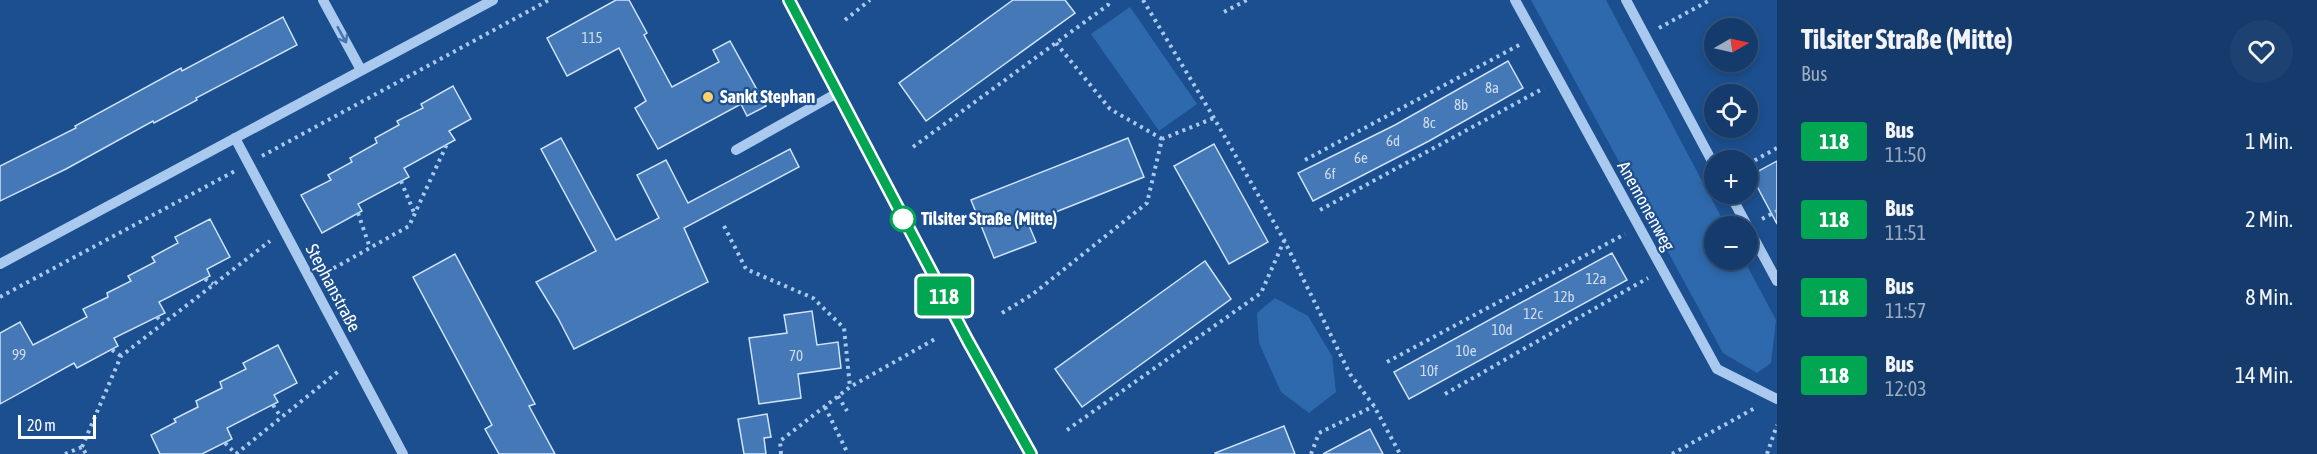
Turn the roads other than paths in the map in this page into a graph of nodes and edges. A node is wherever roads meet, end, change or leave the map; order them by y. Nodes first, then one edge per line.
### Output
1 (323, 0) edge
2 (493, 0) edge
3 (789, 0) edge
4 (1515, 0) edge
5 (1626, 0) edge
6 (361, 70) junction
7 (839, 92) junction
8 (234, 138) junction
9 (736, 150) dead end
10 (1706, 150) edge
11 (1735, 204) edge
12 (0, 264) edge
13 (1777, 281) edge
14 (1776, 399) edge
15 (403, 454) edge
16 (1031, 454) edge

1 -> 6 street
2 - 6 street
3 - 7 street
4 - 14 street, Anemonenweg
5 - 10 street
6 - 8 street
7 - 9 street
7 - 16 street
8 - 12 street
8 - 15 street, Stephanstraße
11 - 13 street

